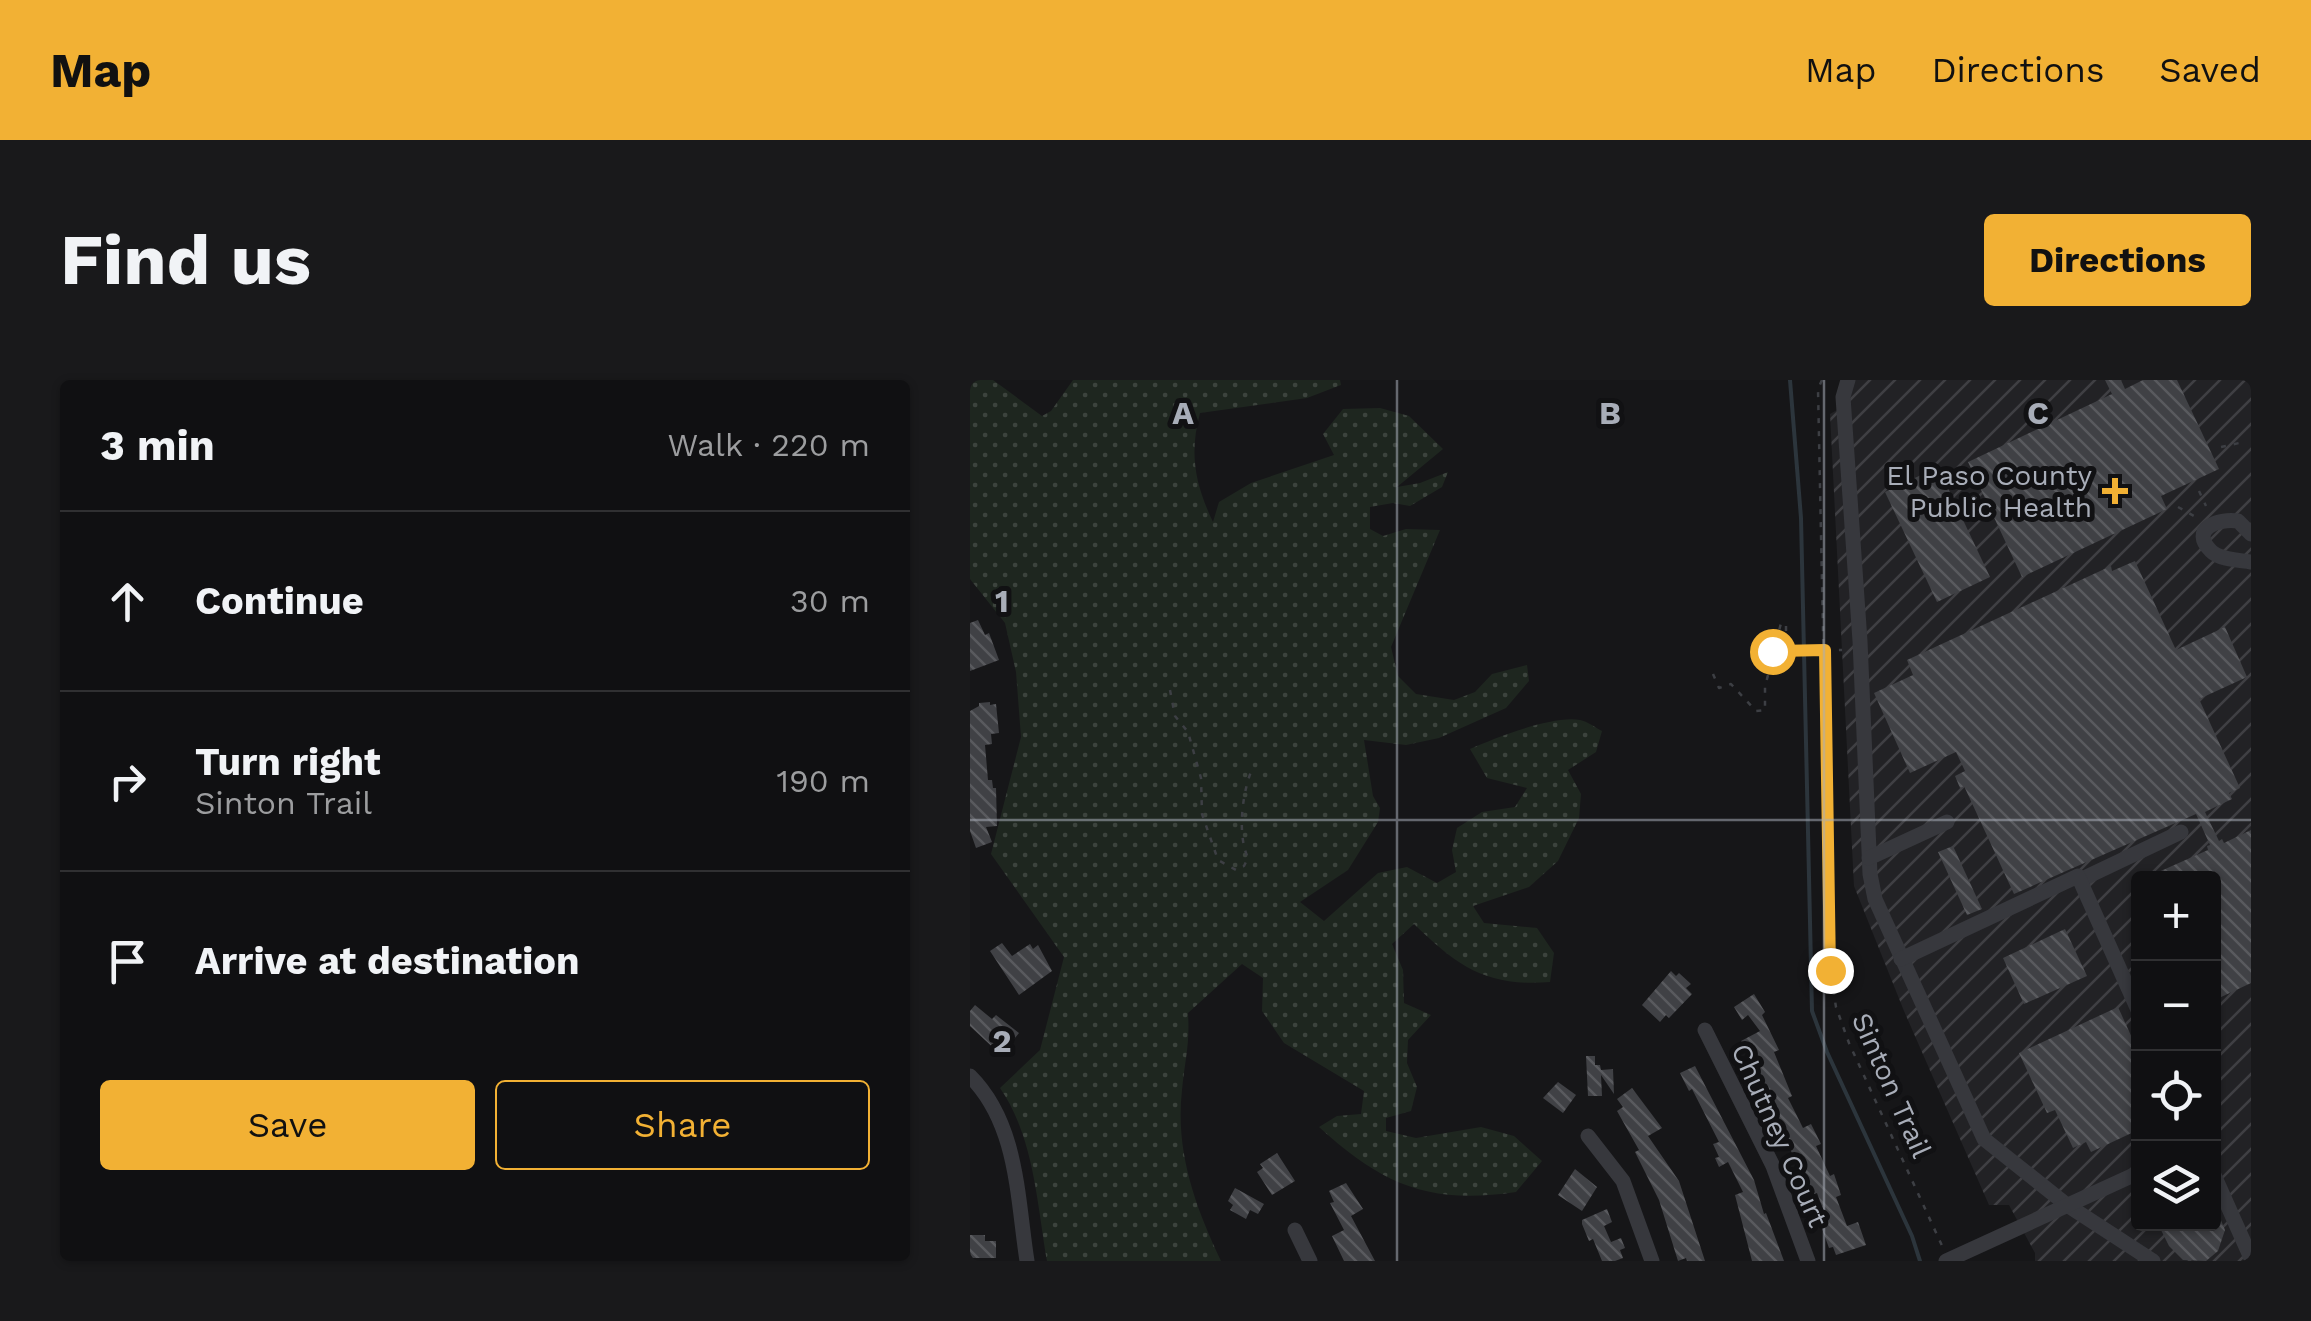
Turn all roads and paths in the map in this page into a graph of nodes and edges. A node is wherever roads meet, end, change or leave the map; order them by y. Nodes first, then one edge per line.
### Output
1 (1822, 380) edge
2 (1848, 380) edge
3 (2239, 443) dead end
4 (2222, 448) dead end
5 (2199, 491) dead end
6 (2206, 506) dead end
7 (2178, 507) dead end
8 (2194, 516) dead end
9 (2251, 534) edge
10 (2251, 562) edge
11 (1786, 650) junction
12 (1825, 650) junction
13 (1842, 650) dead end
14 (1772, 651) junction
15 (1713, 674) dead end
16 (1170, 690) dead end
17 (1253, 767) dead end
18 (1947, 822) dead end
19 (2181, 832) dead end
20 (1869, 858) junction
21 (2080, 880) junction
22 (1902, 959) junction
23 (2131, 994) edge
24 (1706, 1030) dead end
25 (970, 1076) edge
26 (1588, 1136) dead end
27 (2131, 1176) edge
28 (2221, 1191) edge
29 (2066, 1205) junction
30 (1295, 1230) dead end
31 (2251, 1258) edge
32 (1946, 1260) edge
33 (1026, 1261) edge
34 (1310, 1261) edge
35 (1652, 1261) edge
36 (1808, 1261) edge
37 (2154, 1261) edge

1 - 12 path, Sinton Trail
2 - 20 street
3 - 4 path
5 - 6 path
7 - 8 path
9 - 10 street
11 - 12 path
11 - 14 path
11 - 14 path
12 - 13 path
12 - 32 path, Sinton Trail
14 - 15 path
16 - 17 path
18 - 20 street
19 - 21 street
20 - 22 street
21 - 22 street
21 - 23 street
22 - 29 street
24 - 36 street, Chutney Court
25 - 33 street
26 - 35 street
27 - 29 street
28 - 31 street
29 - 32 street
29 - 37 street
30 - 34 street

